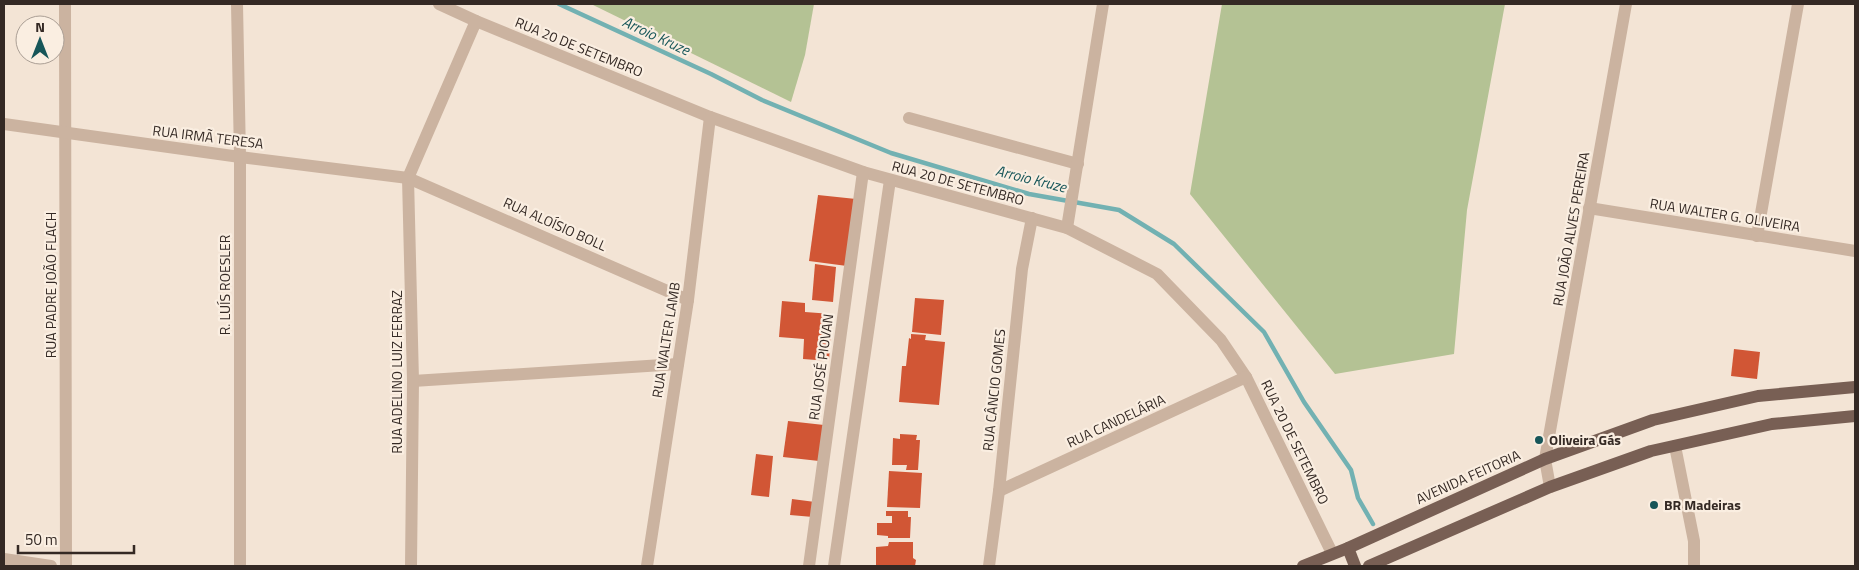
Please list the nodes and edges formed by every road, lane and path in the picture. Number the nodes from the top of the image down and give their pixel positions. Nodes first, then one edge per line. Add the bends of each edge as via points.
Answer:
1 (65, 4) edge
2 (237, 4) edge
3 (438, 4) edge
4 (1103, 4) edge
5 (1626, 4) edge
6 (1798, 4) edge
7 (476, 21) junction
8 (710, 117) junction
9 (909, 118) dead end
10 (4, 124) edge
11 (66, 134) junction
12 (240, 157) junction
13 (1078, 164) junction
14 (863, 172) junction
15 (408, 178) junction
16 (890, 180) junction
17 (1589, 208) junction
18 (1032, 218) junction
19 (1067, 228) junction
20 (1757, 236) junction
21 (1855, 251) edge
22 (688, 300) junction
23 (678, 364) junction
24 (1246, 377) junction
25 (413, 381) junction
26 (1855, 387) edge
27 (1855, 416) edge
28 (1675, 446) junction
29 (1545, 459) junction
30 (1550, 487) junction
31 (999, 491) junction
32 (1348, 548) junction
33 (1332, 553) junction
34 (4, 559) edge
35 (51, 566) edge
36 (66, 566) edge
37 (240, 566) edge
38 (411, 566) edge
39 (647, 566) edge
40 (809, 566) edge
41 (834, 566) edge
42 (989, 566) edge
43 (1303, 566) edge
44 (1355, 566) edge
45 (1369, 566) edge
46 (1694, 566) edge

1 - 11 street, RUA PADRE JOÃO FLACH
2 - 12 street, R. LUÍS ROESLER
3 - 7 street, RUA 20 DE SETEMBRO
4 - 13 street
5 - 17 street, RUA JOÃO ALVES PEREIRA
6 - 20 street
7 - 8 street, RUA 20 DE SETEMBRO
7 - 15 street
8 - 14 street, RUA 20 DE SETEMBRO
8 - 22 street, RUA WALTER LAMB
9 - 13 street
10 - 11 street, RUA IRMÃ TERESA
11 - 12 street, RUA IRMÃ TERESA
11 - 36 street, RUA PADRE JOÃO FLACH
12 - 15 street, RUA IRMÃ TERESA
12 - 37 street, R. LUÍS ROESLER
13 - 19 street
14 - 16 street, RUA 20 DE SETEMBRO
14 - 40 street, RUA JOSÉ PIOVAN
15 - 22 street, RUA ALOÍSIO BOLL
15 - 25 street, RUA ADELINO LUIZ FERRAZ
16 - 18 street, RUA 20 DE SETEMBRO
16 - 41 street
17 - 20 street, RUA WALTER G. OLIVEIRA
17 - 29 street, RUA JOÃO ALVES PEREIRA
18 - 19 street, RUA 20 DE SETEMBRO
18 - 31 street, RUA CÂNCIO GOMES via 1022,269
19 - 24 street, RUA 20 DE SETEMBRO via 1157,274 1221,340
20 - 21 street, RUA WALTER G. OLIVEIRA
22 - 23 street, RUA WALTER LAMB
23 - 25 street
23 - 39 street, RUA WALTER LAMB
24 - 31 street, RUA CANDELÁRIA
24 - 33 street, RUA 20 DE SETEMBRO
25 - 38 street, RUA ADELINO LUIZ FERRAZ
26 - 29 main road, AVENIDA FEITORIA via 1758,396 1663,418
27 - 28 main road via 1772,424
28 - 30 main road via 1650,451
28 - 46 street via 1694,541
29 - 30 street
29 - 32 main road, AVENIDA FEITORIA
30 - 45 main road
31 - 42 street, RUA CÂNCIO GOMES
32 - 33 main road, AVENIDA FEITORIA
32 - 44 main road
33 - 43 main road, AVENIDA FEITORIA
34 - 35 street

